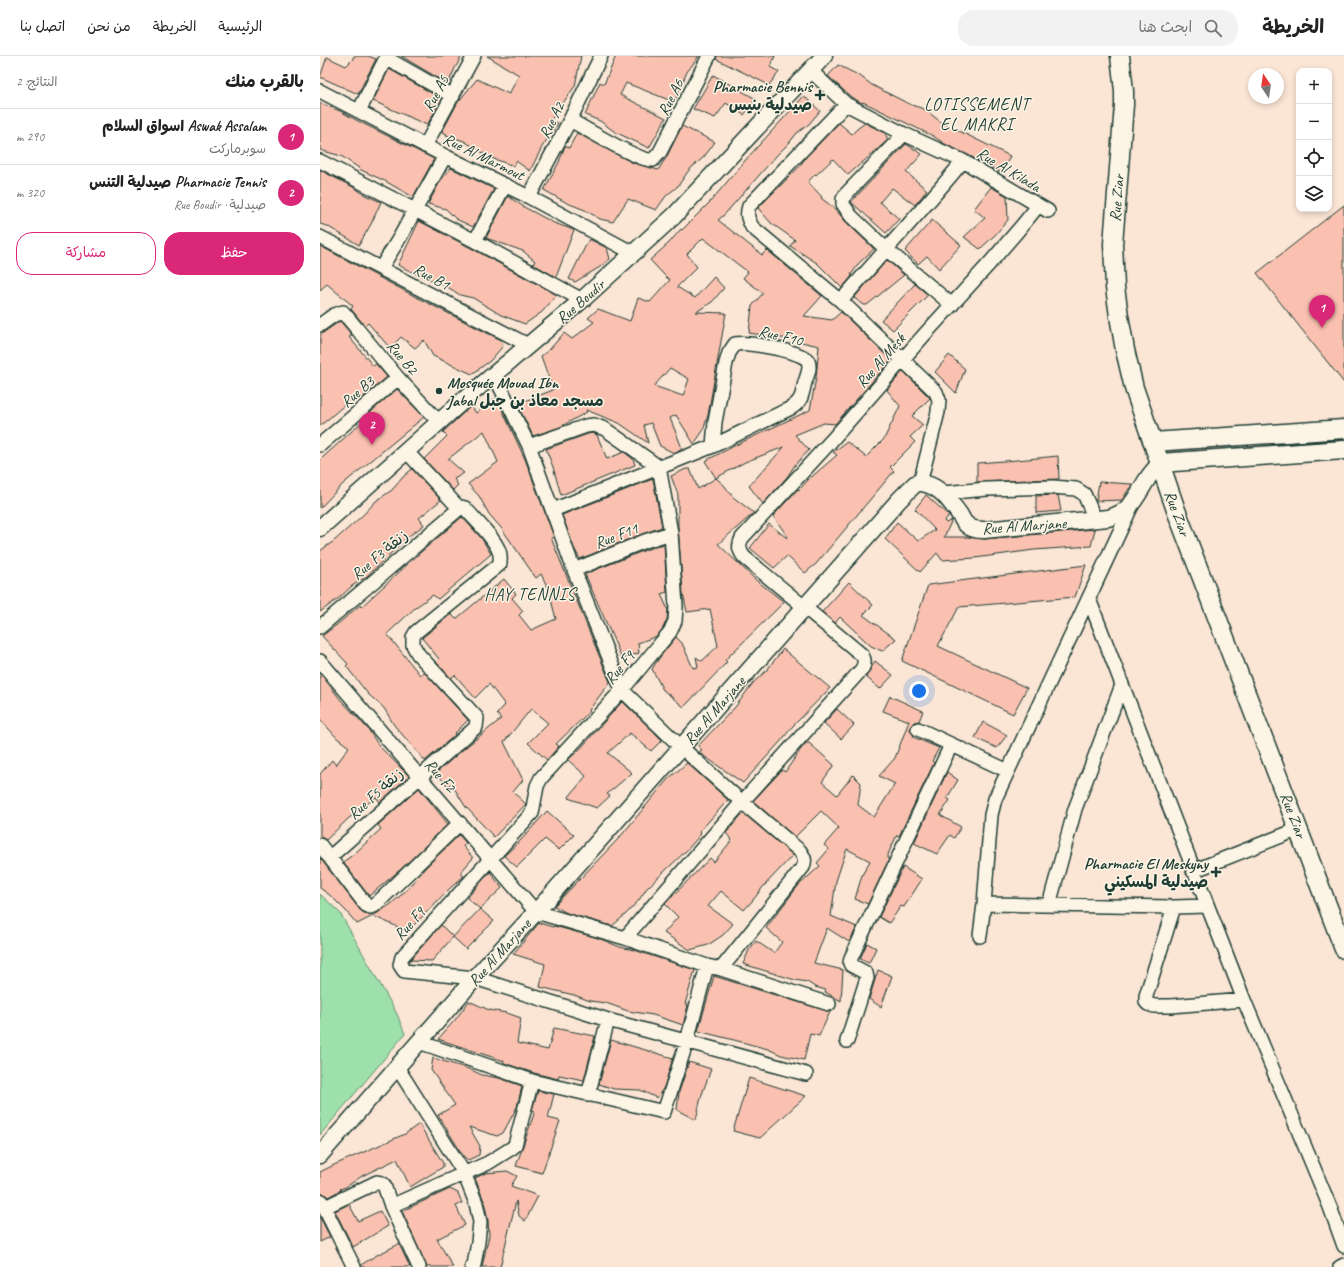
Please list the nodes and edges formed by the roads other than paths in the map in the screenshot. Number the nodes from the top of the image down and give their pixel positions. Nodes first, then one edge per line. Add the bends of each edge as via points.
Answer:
1 (474, 56) edge
2 (601, 56) edge
3 (709, 56) edge
4 (824, 56) edge
5 (1120, 56) edge
6 (387, 57) edge
7 (810, 70) junction
8 (320, 91) edge
9 (453, 96) junction
10 (846, 104) junction
11 (359, 110) junction
12 (570, 120) junction
13 (904, 134) junction
14 (425, 146) junction
15 (445, 156) junction
16 (320, 161) edge
17 (962, 161) junction
18 (505, 185) junction
19 (529, 197) junction
20 (415, 209) junction
21 (1043, 209) joint
22 (320, 237) edge
23 (476, 241) junction
24 (886, 249) junction
25 (633, 253) junction
26 (381, 268) junction
27 (582, 300) junction
28 (840, 301) junction
29 (952, 305) junction
30 (320, 325) edge
31 (528, 346) junction
32 (903, 360) junction
33 (494, 374) junction
34 (398, 378) junction
35 (439, 422) junction
36 (1344, 429) edge
37 (1153, 442) junction
38 (320, 445) edge
39 (529, 446) junction
40 (713, 446) junction
41 (1344, 450) edge
42 (407, 452) junction
43 (1160, 463) junction
44 (659, 467) junction
45 (920, 483) junction
46 (943, 493) junction
47 (1134, 503) junction
48 (460, 508) junction
49 (553, 510) junction
50 (1095, 520) junction
51 (320, 528) edge
52 (671, 533) junction
53 (574, 570) junction
54 (1089, 599) junction
55 (804, 607) junction
56 (320, 627) edge
57 (320, 661) edge
58 (1122, 685) junction
59 (622, 690) junction
60 (918, 729) dead end
61 (951, 745) junction
62 (681, 747) junction
63 (1008, 771) junction
64 (420, 776) junction
65 (742, 802) junction
66 (460, 823) junction
67 (1299, 829) junction
68 (320, 845) edge
69 (330, 857) junction
70 (491, 858) junction
71 (1193, 871) junction
72 (984, 904) junction
73 (1049, 905) junction
74 (1207, 906) junction
75 (1174, 907) junction
76 (536, 912) junction
77 (980, 936) dead end
78 (625, 938) junction
79 (1344, 949) edge
80 (707, 966) junction
81 (721, 969) junction
82 (475, 978) junction
83 (1244, 1000) junction
84 (829, 1004) dead end
85 (608, 1020) junction
86 (847, 1040) dead end
87 (687, 1041) junction
88 (419, 1042) junction
89 (397, 1067) junction
90 (806, 1074) dead end
91 (532, 1081) junction
92 (588, 1095) junction
93 (320, 1155) edge
94 (464, 1174) junction
95 (322, 1204) edge
96 (391, 1206) junction
97 (1330, 1207) junction
98 (1344, 1214) edge
99 (1344, 1246) edge
100 (1344, 1266) edge
101 (354, 1267) edge
102 (418, 1267) edge
103 (472, 1267) edge
104 (1340, 1267) edge

1 - 9 street, Rue A5
2 - 12 street, Rue A2
3 - 12 street, Rue A6 via 660,152 653,160 644,159
4 - 7 street, Rue Boudir
5 - 37 main road, Rue Ziar via 1124,105 1114,215 1115,287 1134,388
6 - 9 street
6 - 11 street
7 - 10 street, Rue Al Kilada
7 - 25 street, Rue Boudir via 674,216
8 - 11 street, Rue Al Marmout
9 - 14 street, Rue A5
10 - 13 street, Rue Al Kilada
10 - 28 street via 749,206 746,214 752,228
11 - 14 street, Rue Al Marmout
12 - 19 street, Rue A2
13 - 17 street, Rue Al Kilada
13 - 24 street via 846,194 843,201 851,216
14 - 15 street, Rue Al Marmout
15 - 18 street, Rue Al Marmout
15 - 20 street
16 - 20 street
17 - 21 street, Rue Al Kilada
17 - 24 street
18 - 19 street, Rue Al Marmout
18 - 23 street
19 - 25 street, Rue Al Marmout
20 - 23 street
20 - 26 street
21 - 29 street, Rue Al Mesk via 1015,234
22 - 26 street, Rue B1
23 - 27 street
24 - 28 street
24 - 29 street
25 - 27 street, Rue Boudir
26 - 31 street, Rue B1
27 - 31 street, Rue Boudir
28 - 32 street
29 - 32 street, Rue Al Mesk
30 - 34 street, Rue B2 via 343,312
31 - 33 street, Rue Boudir
32 - 45 street via 934,388 939,400
32 - 55 street, Rue Al Mesk via 739,543 744,557
33 - 35 street, Rue Boudir
33 - 39 street
34 - 35 street, Rue B2
34 - 38 street, Rue B3
35 - 42 street, Rue Boudir
36 - 37 main road
37 - 43 main road, Rue Ziar
39 - 44 street via 594,425 605,429
39 - 49 street
40 - 40 street, Rue F10 via 757,426 798,403 809,366 808,360 800,354 769,347 735,344 726,363
40 - 44 street, Rue F10
41 - 43 main road
42 - 48 street
42 - 51 street, Rue Boudir
43 - 47 street, Rue Al Marjane
43 - 67 main road, Rue Ziar
44 - 49 street, Rue F10
44 - 52 street, Rue F9
45 - 46 street, Rue Al Marjane via 931,485
45 - 55 street, Rue Al Marjane via 914,484 899,500
46 - 50 street, Rue Al Marjane via 965,524 977,530
46 - 50 street via 1053,487 1076,489 1084,494
47 - 50 street, Rue Al Marjane via 1114,517
47 - 54 street
48 - 56 street, Rue F3 زنقة
48 - 64 street, Rue F5 زنقة via 465,508 496,545 500,564 413,637 415,649 477,718 477,723 476,727
49 - 53 street
52 - 53 street, Rue F11
52 - 59 street, Rue F9 via 675,621 670,632
53 - 59 street
54 - 58 street
54 - 63 street
55 - 62 street, Rue Al Marjane
55 - 65 street via 862,654 865,663
57 - 64 street, Rue F2
58 - 71 street
58 - 73 street via 1074,810
59 - 62 street
59 - 70 street, Rue F9 via 541,778 532,813
60 - 61 street
61 - 63 street
61 - 86 street via 850,963 866,973 867,978
62 - 65 street
62 - 76 street, Rue Al Marjane
63 - 72 street via 995,799 991,816
64 - 66 street, Rue F2
64 - 69 street, Rue F5 زنقة
65 - 78 street
65 - 81 street via 800,851 805,862
66 - 69 street via 374,906 366,904
66 - 70 street, Rue F2
67 - 71 street
67 - 79 main road, Rue Ziar
68 - 69 street
70 - 76 street, Rue F2
70 - 82 street, Rue F9 via 402,957 400,965 404,971
71 - 74 street
72 - 73 street
72 - 77 street
73 - 75 street
74 - 75 street
74 - 83 street
75 - 83 street via 1146,1002 1154,1006 1165,1006
76 - 78 street
76 - 82 street, Rue Al Marjane
78 - 80 street
80 - 81 street
80 - 87 street
81 - 84 street
82 - 85 street
82 - 88 street, Rue Al Marjane
83 - 97 street
85 - 87 street
85 - 92 street
87 - 90 street
87 - 92 street via 664,1112
88 - 89 street, Rue Al Marjane
88 - 91 street
89 - 93 street, Rue Al Marjane
89 - 94 street
91 - 92 street
91 - 94 street via 515,1145 488,1163
94 - 96 street
94 - 103 street via 476,1203 480,1222
95 - 96 street via 377,1182 384,1186
95 - 101 street
96 - 102 street
97 - 98 street
97 - 99 street
100 - 104 street

